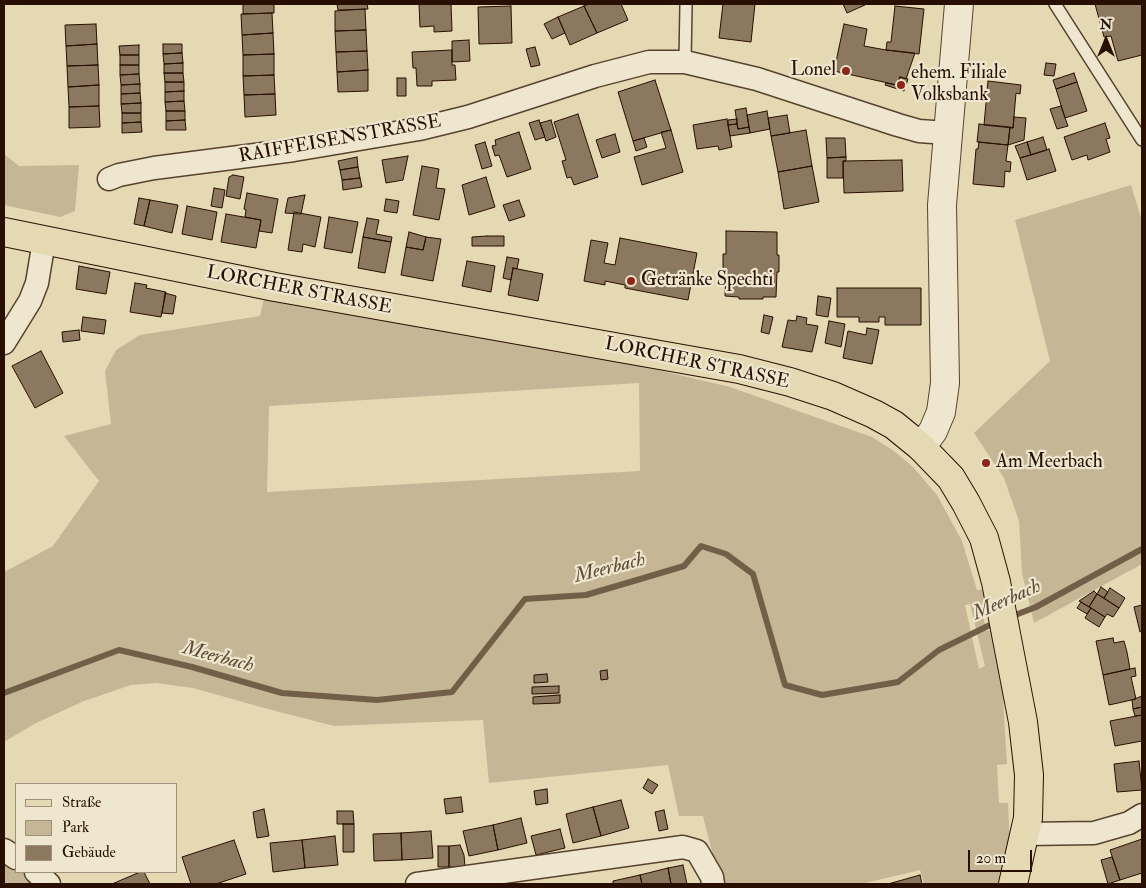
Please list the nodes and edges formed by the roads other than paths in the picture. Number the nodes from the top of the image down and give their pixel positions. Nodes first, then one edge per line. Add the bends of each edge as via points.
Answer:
1 (686, 4) edge
2 (958, 4) edge
3 (1055, 4) edge
4 (685, 62) junction
5 (947, 133) junction
6 (1142, 140) edge
7 (109, 179) dead end
8 (4, 232) edge
9 (44, 241) junction
10 (4, 343) edge
11 (921, 447) junction
12 (1142, 815) edge
13 (1026, 834) junction
14 (4, 850) edge
15 (15, 857) edge
16 (37, 873) edge
17 (49, 884) edge
18 (417, 884) edge
19 (714, 884) edge
20 (1013, 884) edge

1 - 4 lane
2 - 5 street
3 - 6 lane
4 - 5 street, RAIFFEISENSTRASSE via 757,79 919,131
4 - 7 street, RAIFFEISENSTRASSE via 640,64 394,135 154,168
5 - 11 street via 942,205 945,383 941,412
8 - 9 main road, LORCHER STRASSE
9 - 10 street via 37,283 30,301
9 - 11 main road, LORCHER STRASSE via 301,292 739,369 833,396 894,425
11 - 13 main road, LORCHER STRASSE via 951,478 966,503 984,538 996,582 1024,722 1029,775
12 - 13 street via 1129,823 1094,833
13 - 20 main road, LORCHER STRASSE
14 - 15 street
16 - 17 street
18 - 19 street via 683,847 697,851

